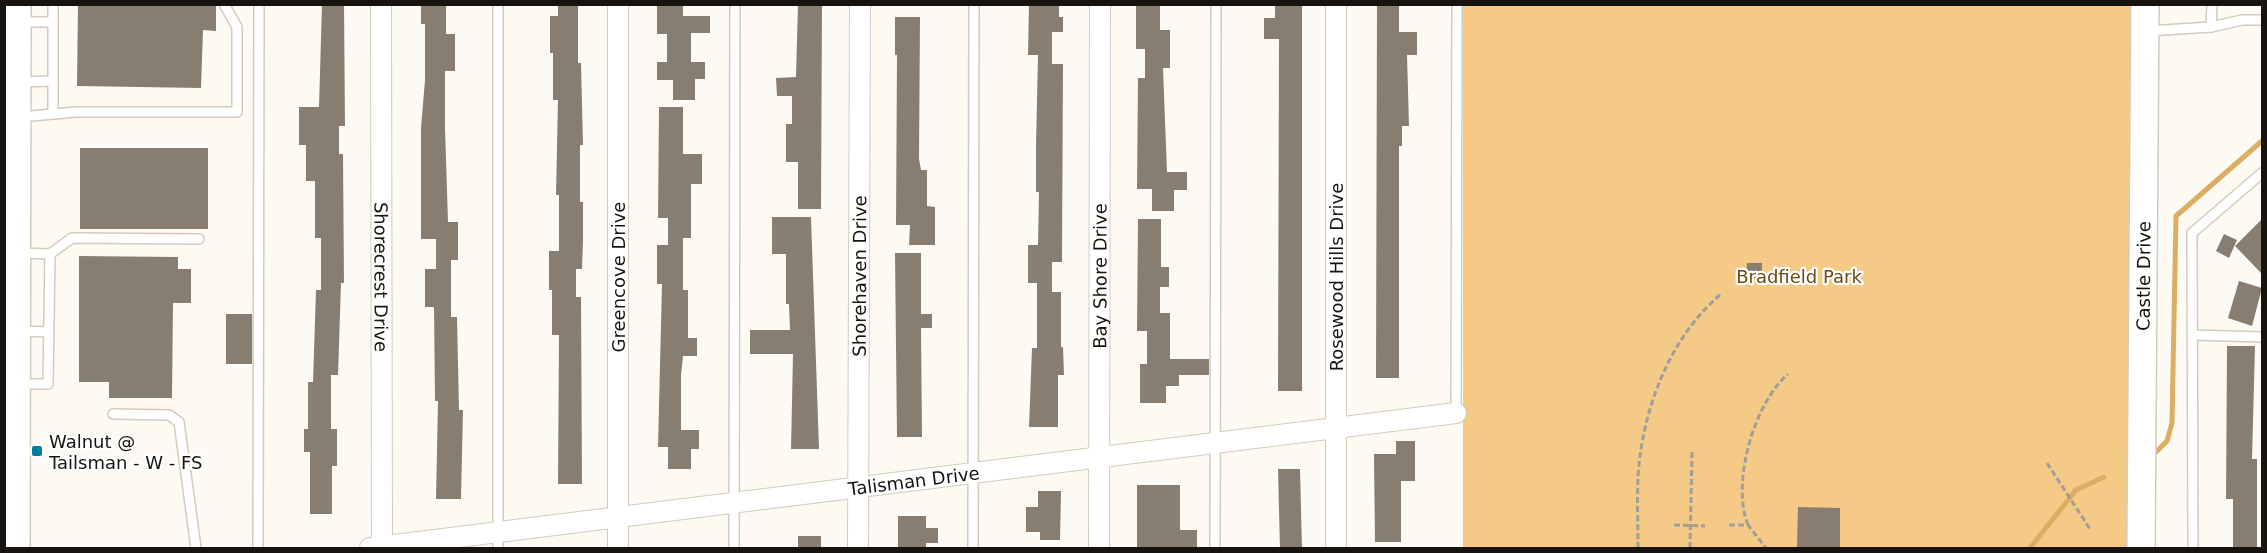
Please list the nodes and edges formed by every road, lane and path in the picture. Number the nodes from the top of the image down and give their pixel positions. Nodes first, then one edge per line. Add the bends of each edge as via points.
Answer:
1 (53, 4) edge
2 (224, 4) edge
3 (260, 4) edge
4 (381, 4) edge
5 (498, 4) edge
6 (618, 4) edge
7 (735, 4) edge
8 (860, 4) edge
9 (974, 4) edge
10 (1100, 4) edge
11 (1216, 4) edge
12 (1336, 4) edge
13 (1457, 4) edge
14 (2212, 4) edge
15 (17, 13) edge
16 (2145, 18) edge
17 (2262, 20) edge
18 (53, 22) junction
19 (2211, 27) junction
20 (53, 81) junction
21 (18, 82) junction
22 (53, 114) junction
23 (13, 123) edge
24 (2262, 173) edge
25 (199, 239) dead end
26 (18, 253) junction
27 (50, 254) junction
28 (1721, 294) dead end
29 (49, 332) junction
30 (2193, 336) junction
31 (2262, 338) edge
32 (13, 341) edge
33 (1788, 374) dead end
34 (17, 384) junction
35 (1456, 413) joint
36 (113, 414) dead end
37 (1335, 428) junction
38 (1214, 441) junction
39 (1692, 452) dead end
40 (1100, 457) junction
41 (2047, 463) dead end
42 (973, 472) junction
43 (858, 487) junction
44 (734, 501) junction
45 (10, 515) edge
46 (618, 516) junction
47 (1674, 525) dead end
48 (1690, 525) junction
49 (1706, 525) dead end
50 (1729, 525) dead end
51 (1748, 525) junction
52 (2090, 529) dead end
53 (498, 540) edge
54 (378, 548) edge
55 (16, 549) edge
56 (196, 549) edge
57 (258, 549) edge
58 (618, 549) edge
59 (734, 549) edge
60 (858, 549) edge
61 (973, 549) edge
62 (1099, 549) edge
63 (1215, 549) edge
64 (1336, 549) edge
65 (1638, 549) edge
66 (1690, 549) edge
67 (1766, 549) edge
68 (2141, 549) edge
69 (2193, 549) edge

1 - 18 lane
2 - 22 lane via 237,27 237,112
3 - 57 lane
4 - 54 street, Shorecrest Drive
5 - 53 lane
6 - 46 street, Greencove Drive
7 - 44 lane
8 - 43 street, Shorehaven Drive
9 - 42 lane
10 - 40 street, Bay Shore Drive
11 - 38 lane
12 - 37 street, Rosewood Hills Drive
13 - 35 lane
14 - 19 lane
15 - 18 lane
15 - 21 main road
16 - 19 lane
16 - 68 main road, Castle Drive
17 - 19 lane
18 - 20 lane
20 - 21 lane
20 - 22 lane
21 - 23 main road
22 - 23 lane
23 - 26 main road
24 - 30 lane via 2192,233
25 - 27 lane via 72,238
26 - 27 lane
26 - 32 main road
27 - 29 lane
28 - 65 path via 1679,342 1654,398 1640,455
29 - 32 lane
29 - 34 lane via 48,384
30 - 31 lane
30 - 69 lane
32 - 34 main road
33 - 51 path via 1767,400 1747,451 1743,504
34 - 45 main road
35 - 37 street, Talisman Drive
36 - 56 lane via 169,415 179,422
37 - 38 street, Talisman Drive
37 - 64 street, Rosewood Hills Drive
38 - 40 street, Talisman Drive
38 - 63 lane
39 - 48 path
40 - 42 street, Talisman Drive
40 - 62 street, Bay Shore Drive
41 - 52 path
42 - 43 street, Talisman Drive
42 - 61 lane
43 - 44 street, Talisman Drive
43 - 60 street, Shorehaven Drive
44 - 46 street, Talisman Drive
44 - 59 lane
45 - 55 main road
46 - 53 street, Talisman Drive
46 - 58 street, Greencove Drive
47 - 48 path
48 - 49 path
48 - 66 path
50 - 51 path
51 - 67 path
53 - 54 street, Talisman Drive

